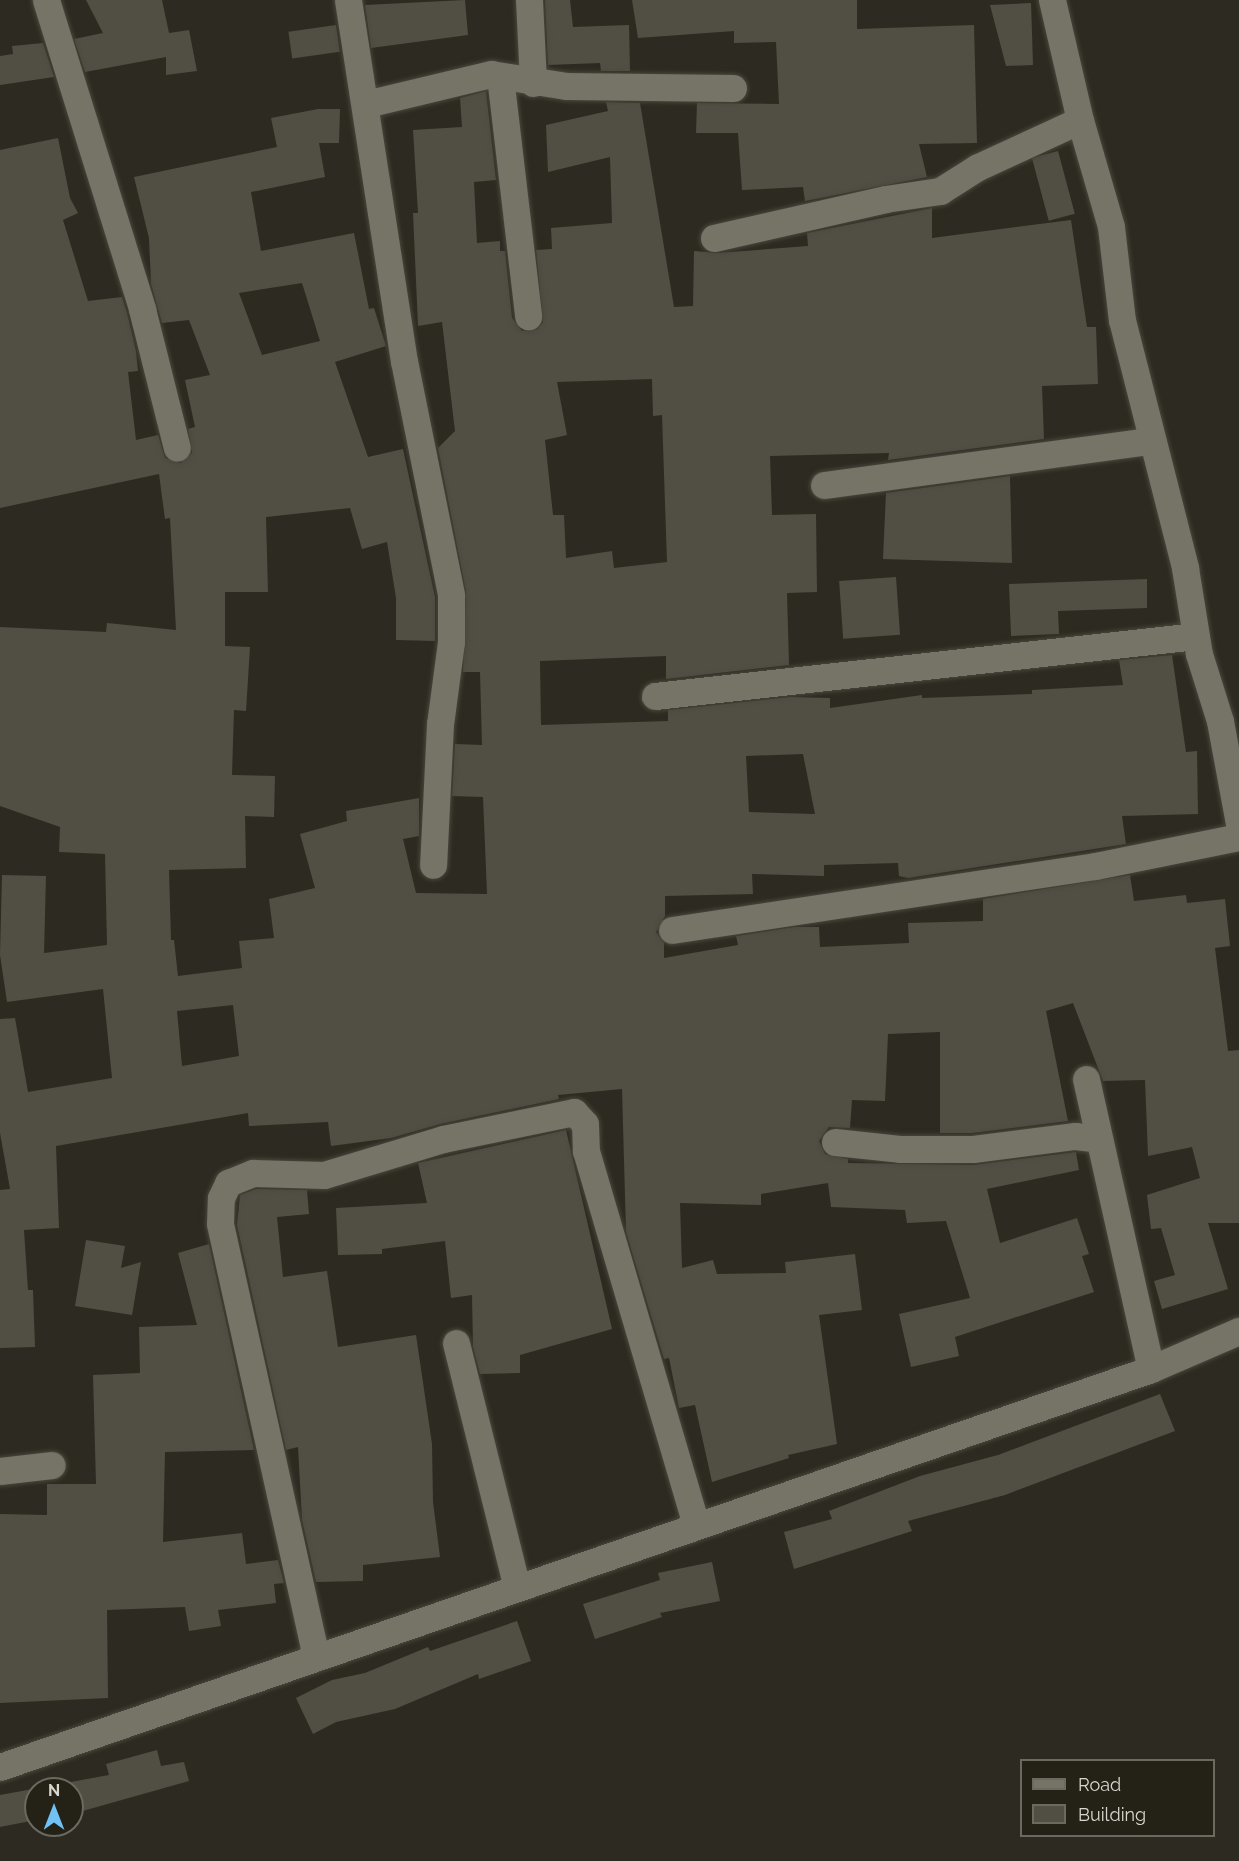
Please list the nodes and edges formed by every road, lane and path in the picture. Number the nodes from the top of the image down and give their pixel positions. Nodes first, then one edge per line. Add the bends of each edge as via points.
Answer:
1 (46, 0) edge
2 (348, 0) edge
3 (529, 0) edge
4 (1052, 0) edge
5 (500, 76) junction
6 (533, 83) junction
7 (733, 88) dead end
8 (366, 104) junction
9 (1080, 120) junction
10 (714, 238) dead end
11 (528, 316) dead end
12 (1151, 441) junction
13 (177, 448) dead end
14 (824, 485) dead end
15 (1196, 636) junction
16 (655, 696) dead end
17 (1239, 824) edge
18 (1239, 837) edge
19 (433, 865) dead end
20 (672, 930) dead end
21 (1086, 1079) dead end
22 (1099, 1139) junction
23 (835, 1142) dead end
24 (1239, 1331) edge
25 (456, 1343) dead end
26 (1151, 1369) junction
27 (52, 1465) dead end
28 (0, 1471) edge
29 (696, 1525) junction
30 (517, 1588) junction
31 (316, 1657) junction
32 (0, 1767) edge

1 - 13 street via 142,309
2 - 8 street
3 - 6 street
4 - 9 street
5 - 6 street
5 - 8 street via 491,74
5 - 11 street
6 - 7 street
8 - 19 street via 404,361 451,595 451,642 440,724
9 - 10 street via 978,167 940,191 885,199
9 - 12 street via 1111,227 1122,320
12 - 14 street
12 - 15 street via 1185,568
15 - 16 street
15 - 17 street via 1220,721
18 - 20 street via 1095,866
21 - 22 street
22 - 23 street via 1075,1136 973,1149 900,1149
22 - 26 street
24 - 26 street
25 - 30 street
26 - 29 street
27 - 28 street
29 - 30 street
29 - 31 street via 586,1151 585,1124 574,1112 443,1139 324,1175 253,1173 228,1183 221,1198 220,1222
30 - 31 street
31 - 32 street

